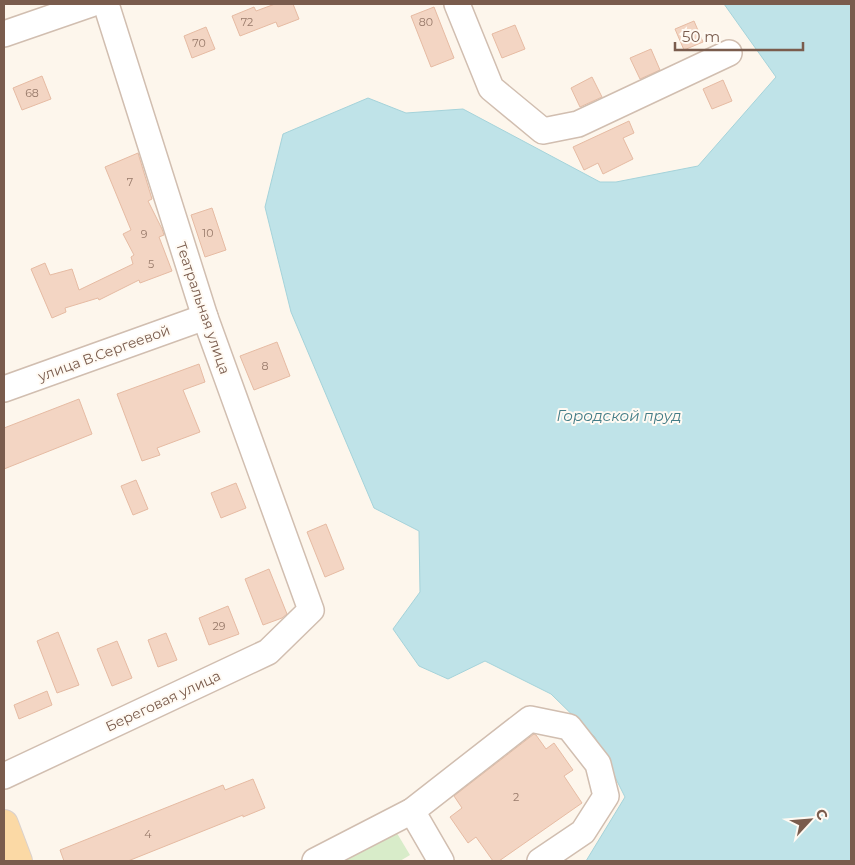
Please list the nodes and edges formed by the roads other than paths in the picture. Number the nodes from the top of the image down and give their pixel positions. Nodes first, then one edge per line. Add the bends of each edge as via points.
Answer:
1 (91, 4) edge
2 (106, 4) edge
3 (457, 4) edge
4 (4, 34) edge
5 (729, 53) dead end
6 (204, 317) junction
7 (4, 389) edge
8 (312, 610) joint
9 (4, 776) edge
10 (412, 811) junction
11 (4, 824) edge
12 (18, 861) edge
13 (315, 861) edge
14 (441, 861) edge
15 (540, 861) edge

1 - 4 street
2 - 6 street, Театральная улица
3 - 5 street via 491,88 543,131 578,124
6 - 7 street, улица В.Сергеевой
6 - 8 street, Театральная улица
8 - 9 street, Береговая улица via 268,652
10 - 13 street
10 - 14 street
10 - 15 street via 530,719 570,727 598,764 606,796 584,832
11 - 12 main road

